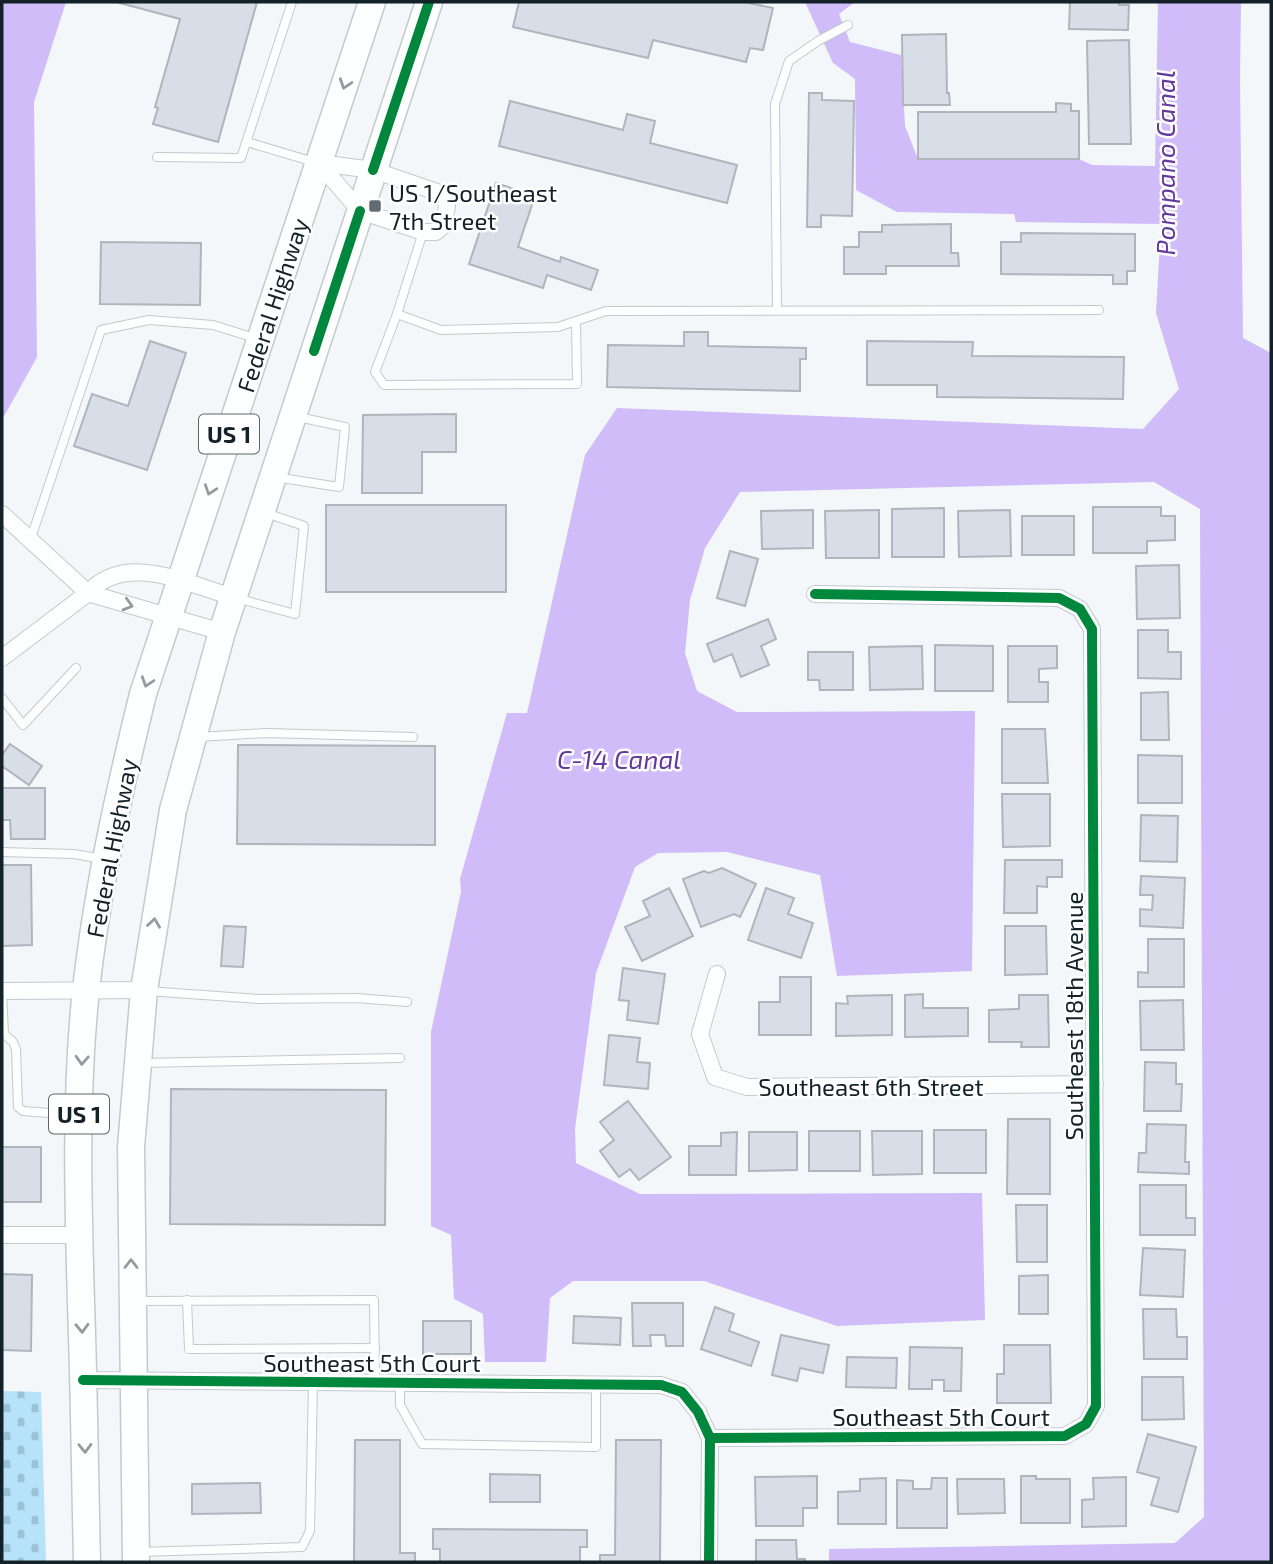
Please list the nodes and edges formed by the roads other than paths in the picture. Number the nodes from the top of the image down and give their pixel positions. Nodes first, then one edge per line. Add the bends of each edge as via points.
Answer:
1 (292, 2) edge
2 (372, 2) edge
3 (429, 2) edge
4 (848, 25) dead end
5 (247, 142) junction
6 (157, 158) dead end
7 (319, 163) junction
8 (373, 170) junction
9 (360, 211) junction
10 (423, 232) junction
11 (777, 310) junction
12 (1099, 310) dead end
13 (397, 314) junction
14 (576, 321) junction
15 (260, 340) junction
16 (292, 416) junction
17 (272, 477) junction
18 (261, 511) junction
19 (2, 514) edge
20 (30, 541) junction
21 (179, 581) junction
22 (88, 593) junction
23 (815, 594) dead end
24 (233, 597) junction
25 (168, 617) junction
26 (222, 632) junction
27 (2, 658) edge
28 (76, 668) dead end
29 (2, 698) edge
30 (413, 737) dead end
31 (192, 738) junction
32 (2, 852) edge
33 (106, 860) junction
34 (717, 974) dead end
35 (144, 990) junction
36 (2, 991) edge
37 (85, 992) junction
38 (407, 1002) dead end
39 (400, 1058) dead end
40 (137, 1063) junction
41 (1095, 1084) junction
42 (79, 1115) junction
43 (2, 1236) edge
44 (79, 1236) junction
45 (187, 1300) junction
46 (131, 1301) junction
47 (375, 1348) junction
48 (83, 1380) junction
49 (132, 1381) junction
50 (313, 1382) junction
51 (375, 1383) junction
52 (400, 1383) junction
53 (596, 1384) junction
54 (1086, 1424) joint
55 (710, 1438) junction
56 (136, 1557) edge
57 (87, 1562) edge
58 (709, 1562) edge

1 - 5 lane
2 -> 7 main road, Federal Highway / US 1
3 - 8 main road, US 1
4 - 11 lane via 789,61 775,104
5 - 6 lane via 241,158
5 - 7 lane
7 - 8 street
7 - 9 street
7 - 15 main road, Federal Highway / US 1
8 - 9 main road, US 1
8 - 10 street via 437,192 446,201 443,226 436,232
9 - 10 street
9 - 16 main road, US 1
10 - 13 lane
11 - 12 lane
11 - 14 lane via 606,310
13 - 14 lane via 441,330 558,327
13 - 14 lane via 375,372 384,384 577,384
15 - 20 lane via 213,325 149,320 101,330
15 -> 21 main road, Federal Highway / US 1
16 - 17 main road, US 1
16 - 17 lane via 345,428 340,487
17 - 18 main road, US 1
18 - 24 main road, US 1
18 - 24 lane via 304,526 295,614
19 - 20 street
20 - 22 street
21 - 22 street via 129,571 106,577
21 - 24 street
21 - 25 main road, Federal Highway / US 1
22 -> 25 street
22 - 27 street
23 - 41 street, Southeast 18th Avenue via 1059,598 1080,609 1092,629
24 - 26 main road, US 1
25 - 26 street
25 -> 33 main road, Federal Highway / US 1 via 143,694
26 - 31 main road, US 1
28 - 29 lane via 23,725
30 - 31 lane via 266,733
35 -> 31 main road, US 1 via 173,810
32 - 33 lane via 74,853
33 - 37 main road, Federal Highway / US 1
34 - 41 street, Southeast 6th Street via 700,1034 715,1077 747,1087
35 - 37 street
35 - 38 lane via 258,999
35 - 40 main road, US 1
36 - 37 street
36 - 42 lane via 4,1034 16,1049 18,1107
37 -> 42 main road, Federal Highway / US 1
39 - 40 lane
46 -> 40 main road, US 1 via 131,1147
41 - 54 street, Southeast 18th Avenue via 1097,1406
42 - 44 main road, Federal Highway / US 1
43 - 44 street
44 -> 48 main road, Federal Highway / US 1
45 - 46 lane
45 - 47 lane via 374,1300
45 - 47 lane via 189,1349
46 - 49 main road, US 1
47 - 51 lane
48 - 49 street, Southeast 5th Court
48 -> 57 main road, Federal Highway / US 1
49 - 50 street, Southeast 5th Court
49 - 56 main road, US 1
50 - 51 street, Southeast 5th Court
50 - 56 lane via 310,1531 302,1547
51 - 52 street, Southeast 5th Court
52 - 53 street, Southeast 5th Court
52 - 53 lane via 400,1405 422,1444 596,1447
53 - 55 street, Southeast 5th Court via 662,1385 682,1392
54 - 55 street, Southeast 5th Court via 1065,1436
55 - 58 street

